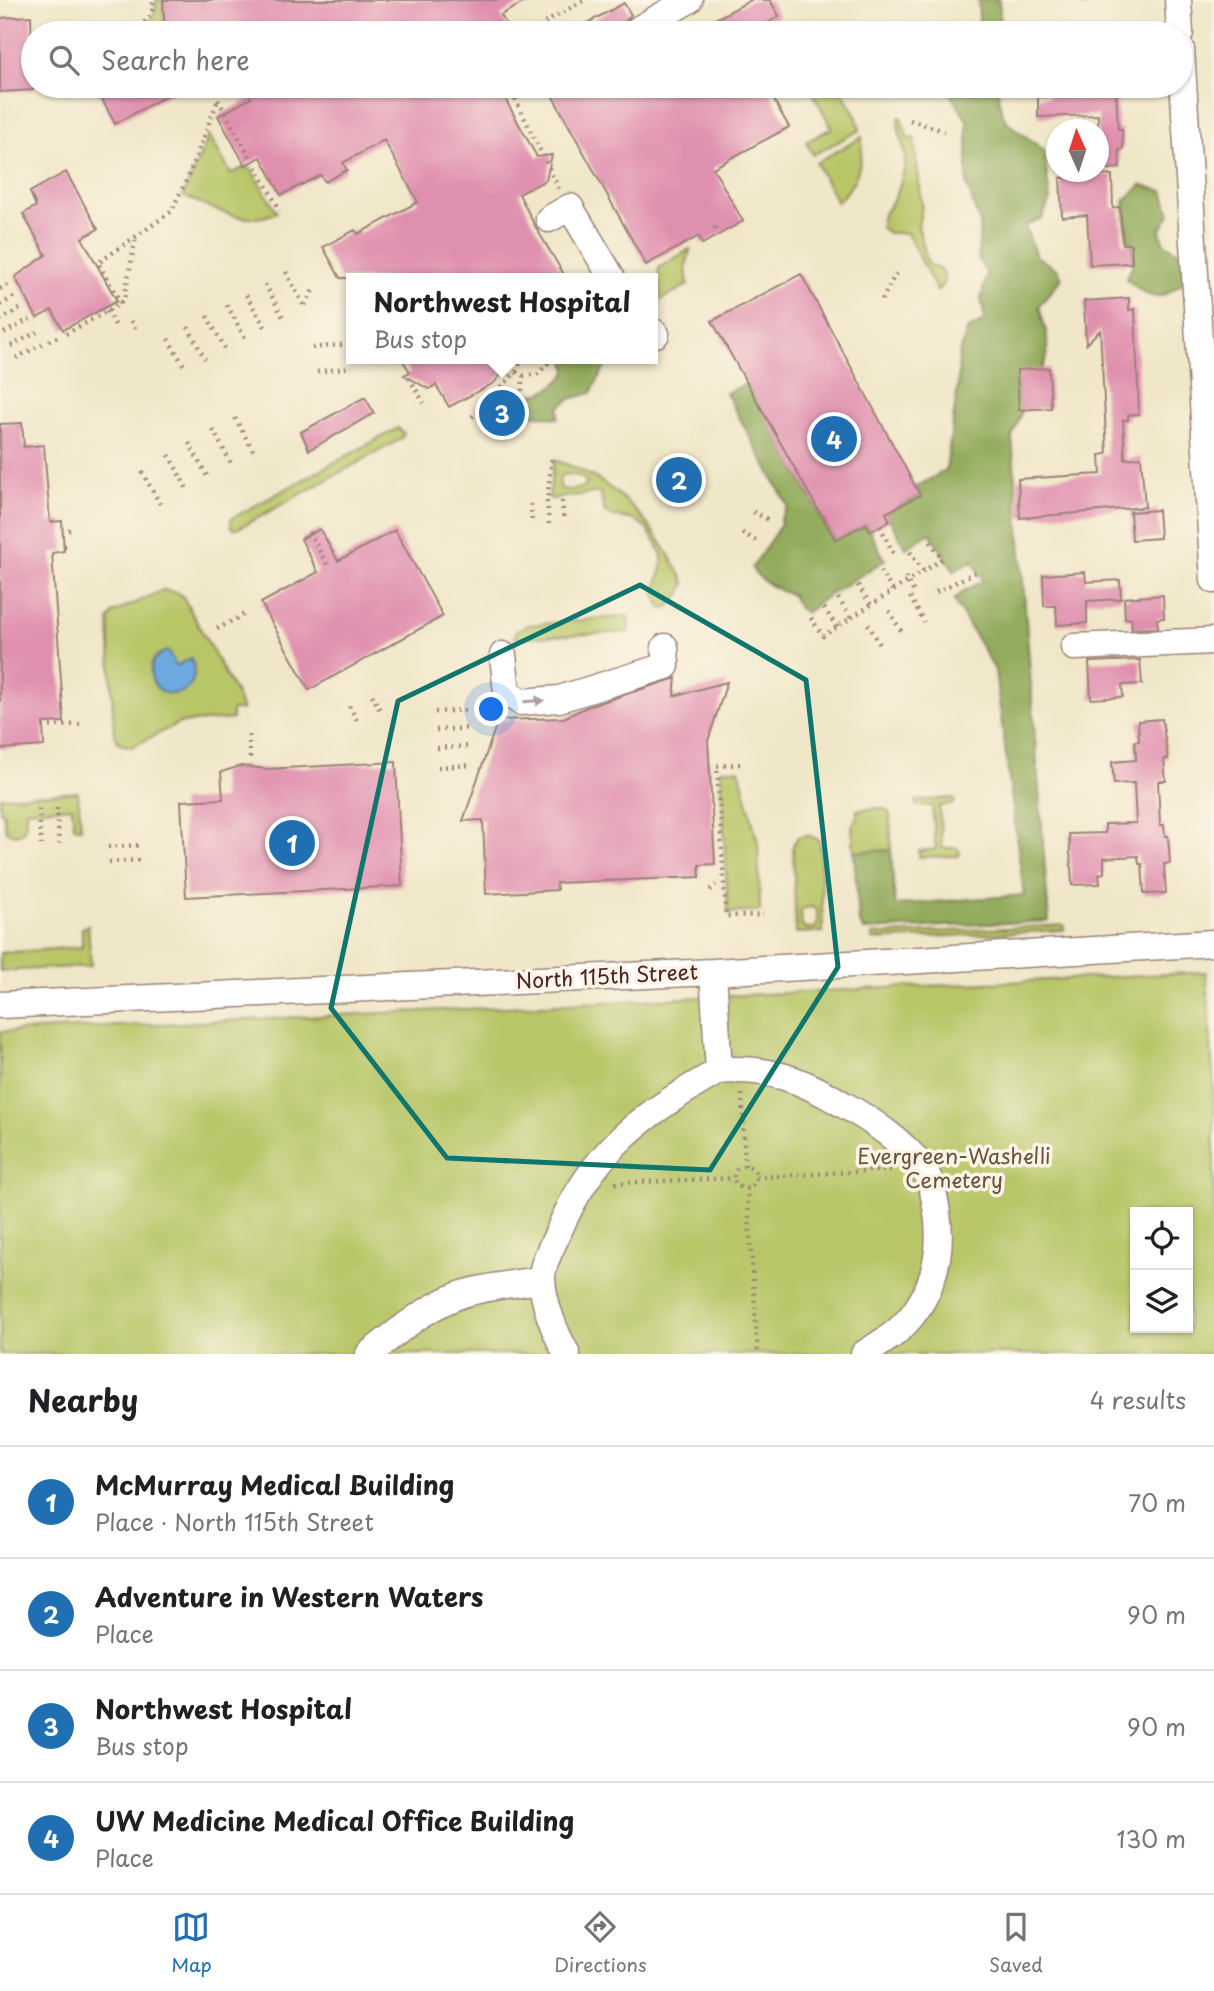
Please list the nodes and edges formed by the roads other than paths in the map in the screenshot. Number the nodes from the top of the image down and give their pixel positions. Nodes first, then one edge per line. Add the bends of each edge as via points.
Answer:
1 (689, 0) edge
2 (1178, 0) edge
3 (653, 21) edge
4 (1179, 21) edge
5 (1187, 98) edge
6 (549, 219) dead end
7 (1203, 243) edge
8 (609, 273) edge
9 (1212, 515) edge
10 (1214, 580) edge
11 (1214, 641) edge
12 (666, 647) dead end
13 (1074, 647) dead end
14 (503, 655) dead end
15 (1214, 943) edge
16 (713, 972) junction
17 (0, 1005) edge
18 (730, 1069) junction
19 (542, 1280) junction
20 (369, 1354) edge
21 (567, 1354) edge
22 (864, 1354) edge

1 - 3 street
2 - 4 street
5 - 7 street
6 - 8 street via 570,207
7 - 9 street
9 - 10 street
11 - 13 street
14 -> 12 street via 507,693 521,702 559,699 666,666
15 - 16 street, North 115th Street
16 - 17 street, North 115th Street
16 - 18 street
18 - 19 street via 667,1100 611,1146 567,1211
18 - 22 street via 765,1070 826,1094 859,1113 924,1168 938,1216 932,1280 908,1320
19 - 20 street via 464,1294 426,1312
19 - 21 street

